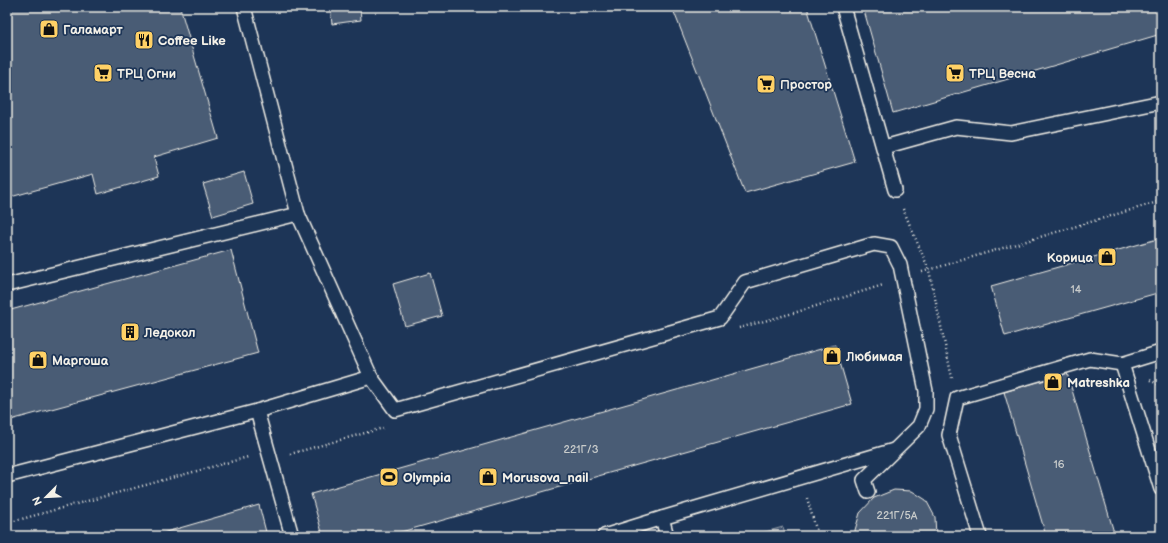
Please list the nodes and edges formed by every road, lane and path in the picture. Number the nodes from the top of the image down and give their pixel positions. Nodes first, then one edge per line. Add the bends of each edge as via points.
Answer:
1 (244, 7) edge
2 (843, 7) edge
3 (1161, 102) edge
4 (884, 147) junction
5 (895, 190) joint
6 (298, 214) junction
7 (7, 285) edge
8 (1161, 352) edge
9 (1122, 364) junction
10 (371, 377) junction
11 (957, 398) junction
12 (257, 411) junction
13 (895, 449) junction
14 (7, 476) edge
15 (801, 478) junction
16 (1161, 489) edge
17 (868, 492) dead end
18 (662, 518) junction
19 (292, 536) edge
20 (604, 536) edge
21 (667, 536) edge
22 (818, 536) edge
23 (980, 536) edge

1 - 6 lane
2 - 4 lane
3 - 4 lane via 1011,133 956,127
4 - 5 lane
5 - 11 path via 929,270
6 - 7 lane
6 - 10 lane
8 - 9 lane
9 - 11 lane via 1090,359
9 - 16 lane
10 - 12 lane
10 - 13 lane via 395,410 720,318 745,282 874,244 891,247 900,265 926,391 926,409 919,426
11 - 23 lane via 949,435
12 - 14 lane
12 - 19 lane
13 - 15 lane
13 - 17 lane via 864,480
15 - 18 lane
15 - 22 path
18 - 20 lane
18 - 21 lane

